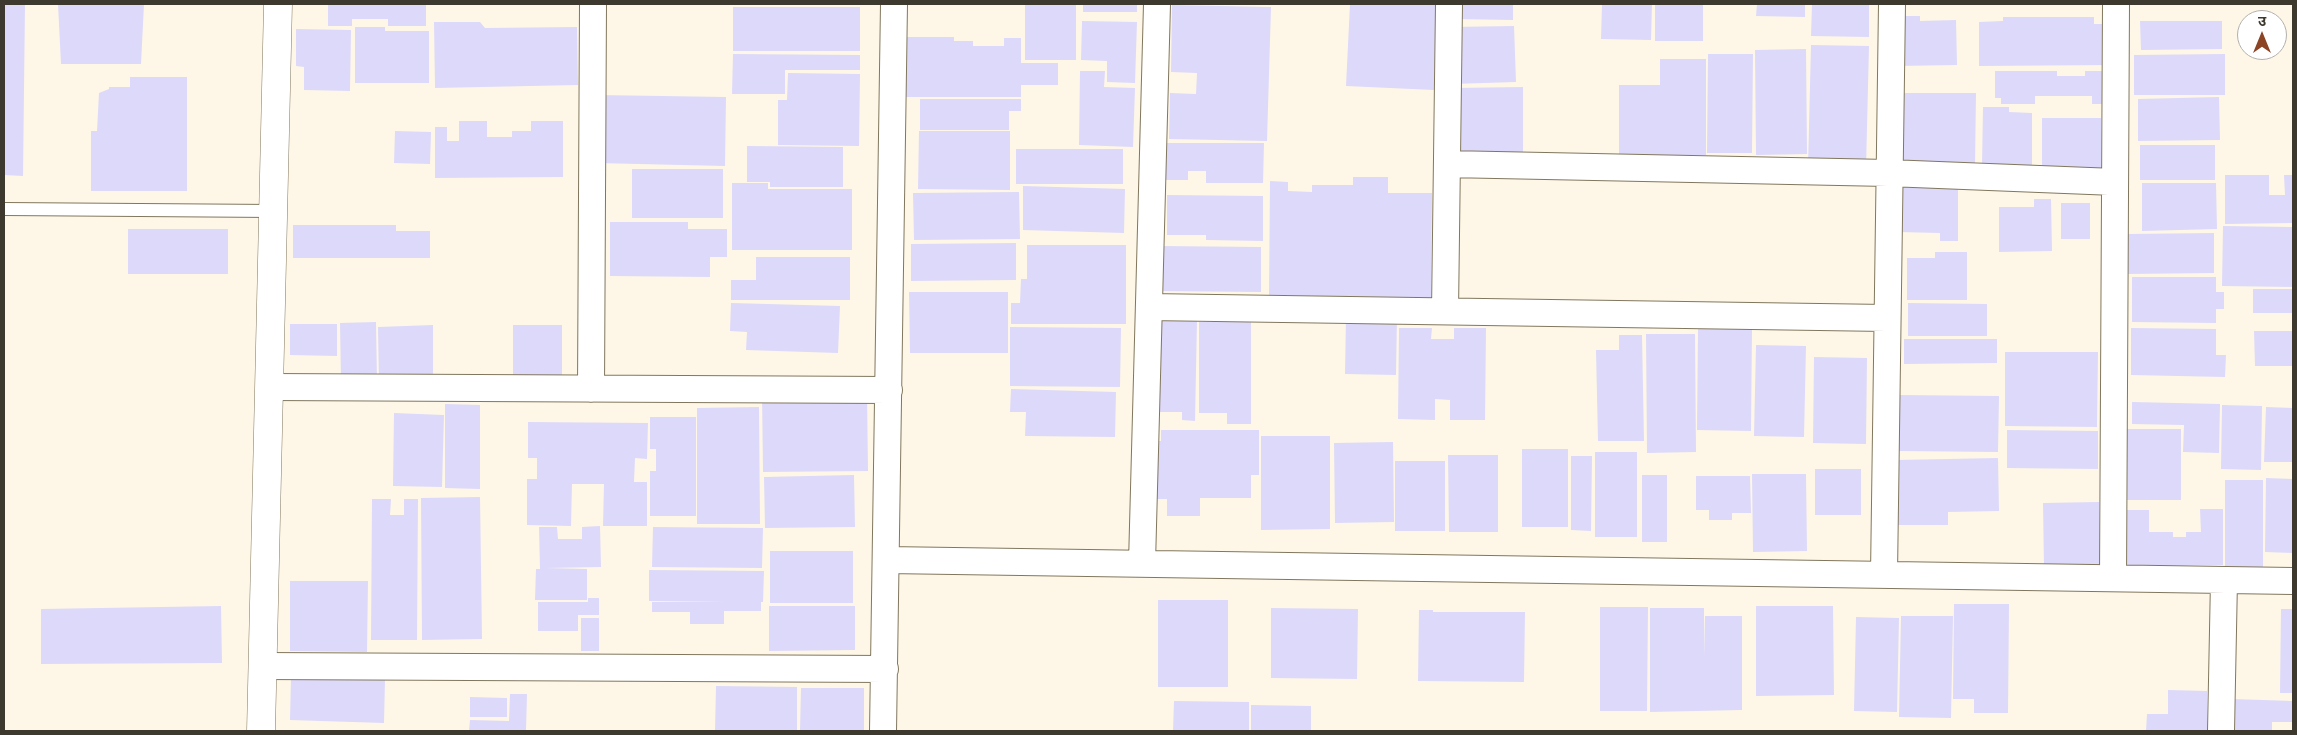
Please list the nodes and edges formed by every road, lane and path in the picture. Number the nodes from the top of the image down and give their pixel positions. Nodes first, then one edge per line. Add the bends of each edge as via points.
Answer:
1 (278, 4) edge
2 (593, 4) edge
3 (894, 4) edge
4 (1158, 4) edge
5 (1449, 4) edge
6 (1892, 4) edge
7 (2116, 4) edge
8 (1447, 164) junction
9 (1888, 173) junction
10 (2115, 182) junction
11 (4, 210) edge
12 (274, 211) junction
13 (1149, 307) junction
14 (1445, 311) junction
15 (1886, 318) junction
16 (270, 387) junction
17 (591, 389) junction
18 (889, 390) junction
19 (887, 560) junction
20 (1142, 563) junction
21 (1884, 574) junction
22 (2113, 578) junction
23 (2224, 580) junction
24 (2293, 581) edge
25 (263, 666) junction
26 (885, 669) junction
27 (261, 731) edge
28 (883, 731) edge
29 (2220, 731) edge

1 - 12 street
2 - 17 street
3 - 18 street
4 - 13 street
5 - 8 street
6 - 9 street
7 - 10 street
8 - 9 street
8 - 14 street
9 - 10 street
9 - 15 street
10 - 22 street
11 - 12 lane
12 - 16 street
13 - 14 street
13 - 20 street
14 - 15 street
15 - 21 street
16 - 17 street
16 - 25 street
17 - 18 street
18 - 19 street
19 - 20 street
19 - 26 street
20 - 21 street
21 - 22 street
22 - 23 street
23 - 24 street
23 - 29 street
25 - 26 street
25 - 27 street
26 - 28 street

